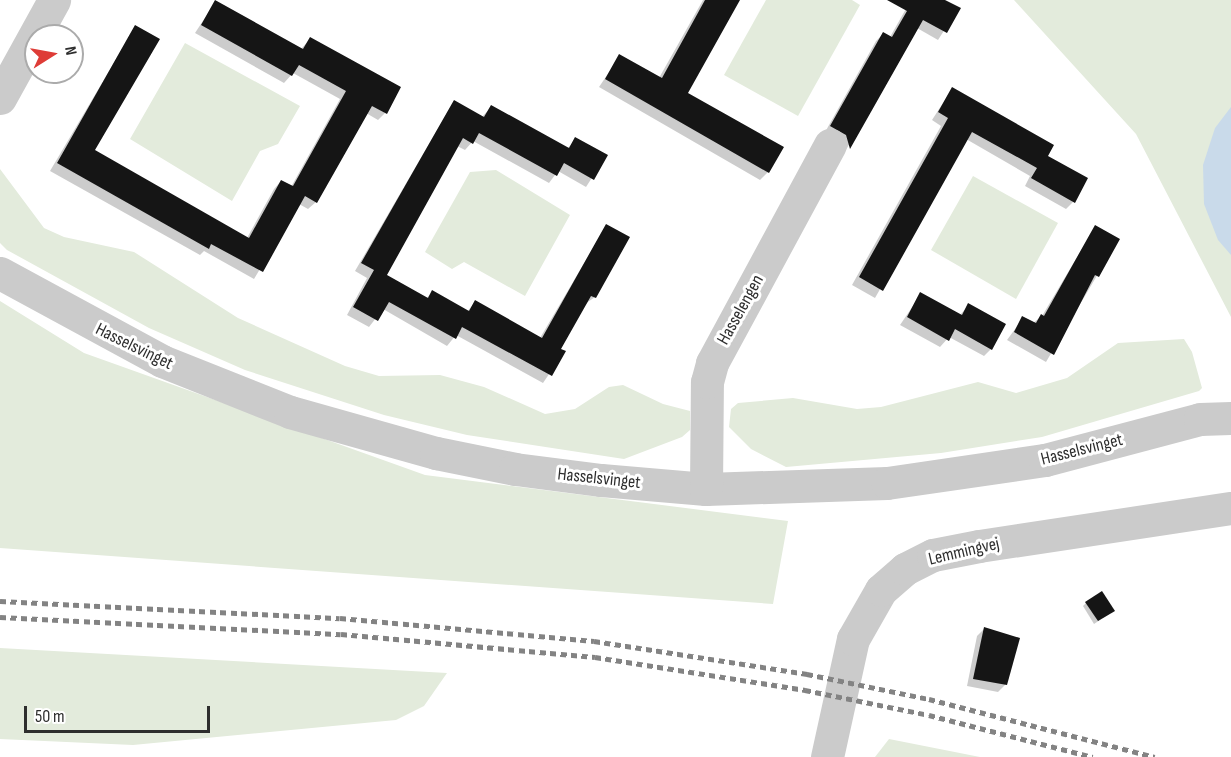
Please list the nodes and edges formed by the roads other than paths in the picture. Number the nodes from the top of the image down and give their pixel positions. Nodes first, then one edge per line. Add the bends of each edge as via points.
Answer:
1 (54, 0) edge
2 (0, 98) edge
3 (830, 145) dead end
4 (0, 273) edge
5 (1231, 418) edge
6 (706, 489) junction
7 (1231, 508) edge
8 (830, 748) edge

1 - 2 street
3 - 6 street, Hasselengen via 712,363 707,382
4 - 6 street, Hasselsvinget via 162,361 321,421 436,453 515,469
5 - 6 street, Hasselsvinget via 1200,419 1045,460 964,474 799,488
7 - 8 street, Lemmingvej via 933,555 905,570 881,590 853,639

